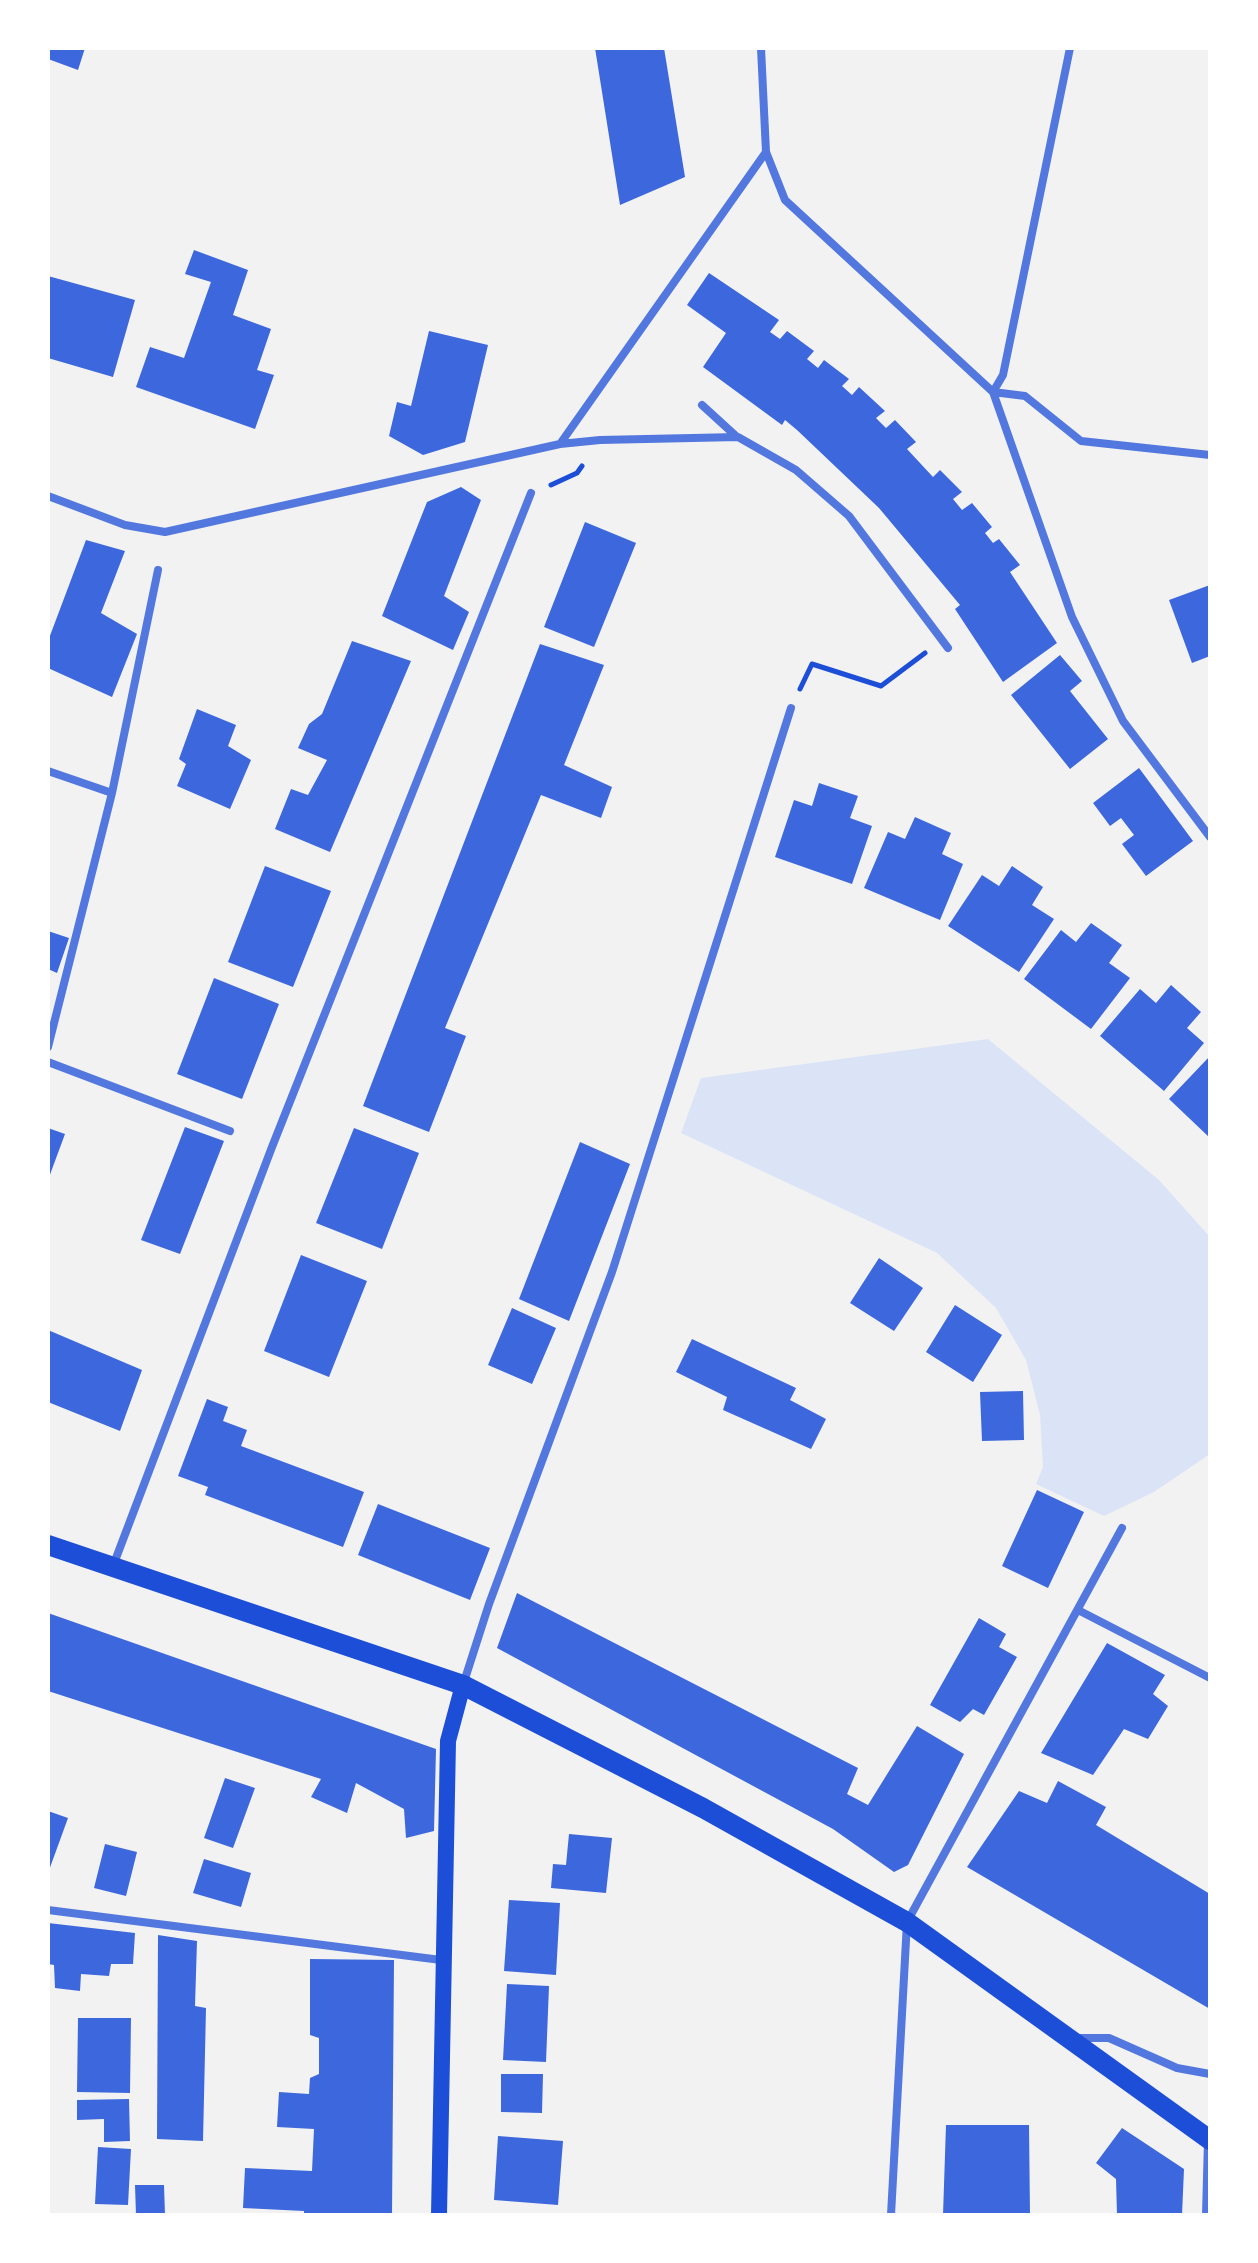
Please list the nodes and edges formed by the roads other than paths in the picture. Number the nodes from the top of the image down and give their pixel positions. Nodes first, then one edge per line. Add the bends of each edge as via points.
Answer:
1 (761, 48) edge
2 (1070, 48) edge
3 (766, 152) junction
4 (993, 392) junction
5 (702, 405) dead end
6 (738, 437) junction
7 (560, 444) junction
8 (1210, 455) edge
9 (531, 493) road end
10 (48, 496) edge
11 (158, 570) dead end
12 (945, 644) road end
13 (791, 708) road end
14 (48, 771) edge
15 (112, 793) junction
16 (1210, 837) edge
17 (48, 1047) edge
18 (48, 1062) edge
19 (230, 1131) dead end
20 (1122, 1528) dead end
21 (48, 1545) edge
22 (113, 1567) junction
23 (1078, 1610) junction
24 (1210, 1678) edge
25 (463, 1685) junction
26 (48, 1910) edge
27 (907, 1922) junction
28 (441, 1960) junction
29 (1070, 2038) junction
30 (1210, 2074) edge
31 (1209, 2139) edge
32 (439, 2215) edge
33 (891, 2215) edge
34 (1206, 2215) edge

1 - 3 street
2 - 4 street via 1003,375
3 - 4 street via 785,200
3 - 7 street
4 - 8 street via 1025,396 1081,441
4 - 16 street via 1072,617 1117,708
5 - 6 street
6 - 7 street
6 - 12 street via 796,470 849,516
7 - 10 street via 165,532 125,525
9 - 22 street via 272,1147
11 - 15 street
13 - 25 street via 612,1272
14 - 15 street
15 - 17 street
18 - 19 street
20 - 23 street
21 - 22 main road
22 - 25 main road
23 - 24 street
23 - 27 street
25 - 27 main road via 703,1808
25 - 28 main road via 448,1741
26 - 28 street
27 - 29 main road
27 - 33 street
28 - 32 main road
29 - 30 street via 1109,2038 1177,2068
29 - 31 main road
31 - 34 street

